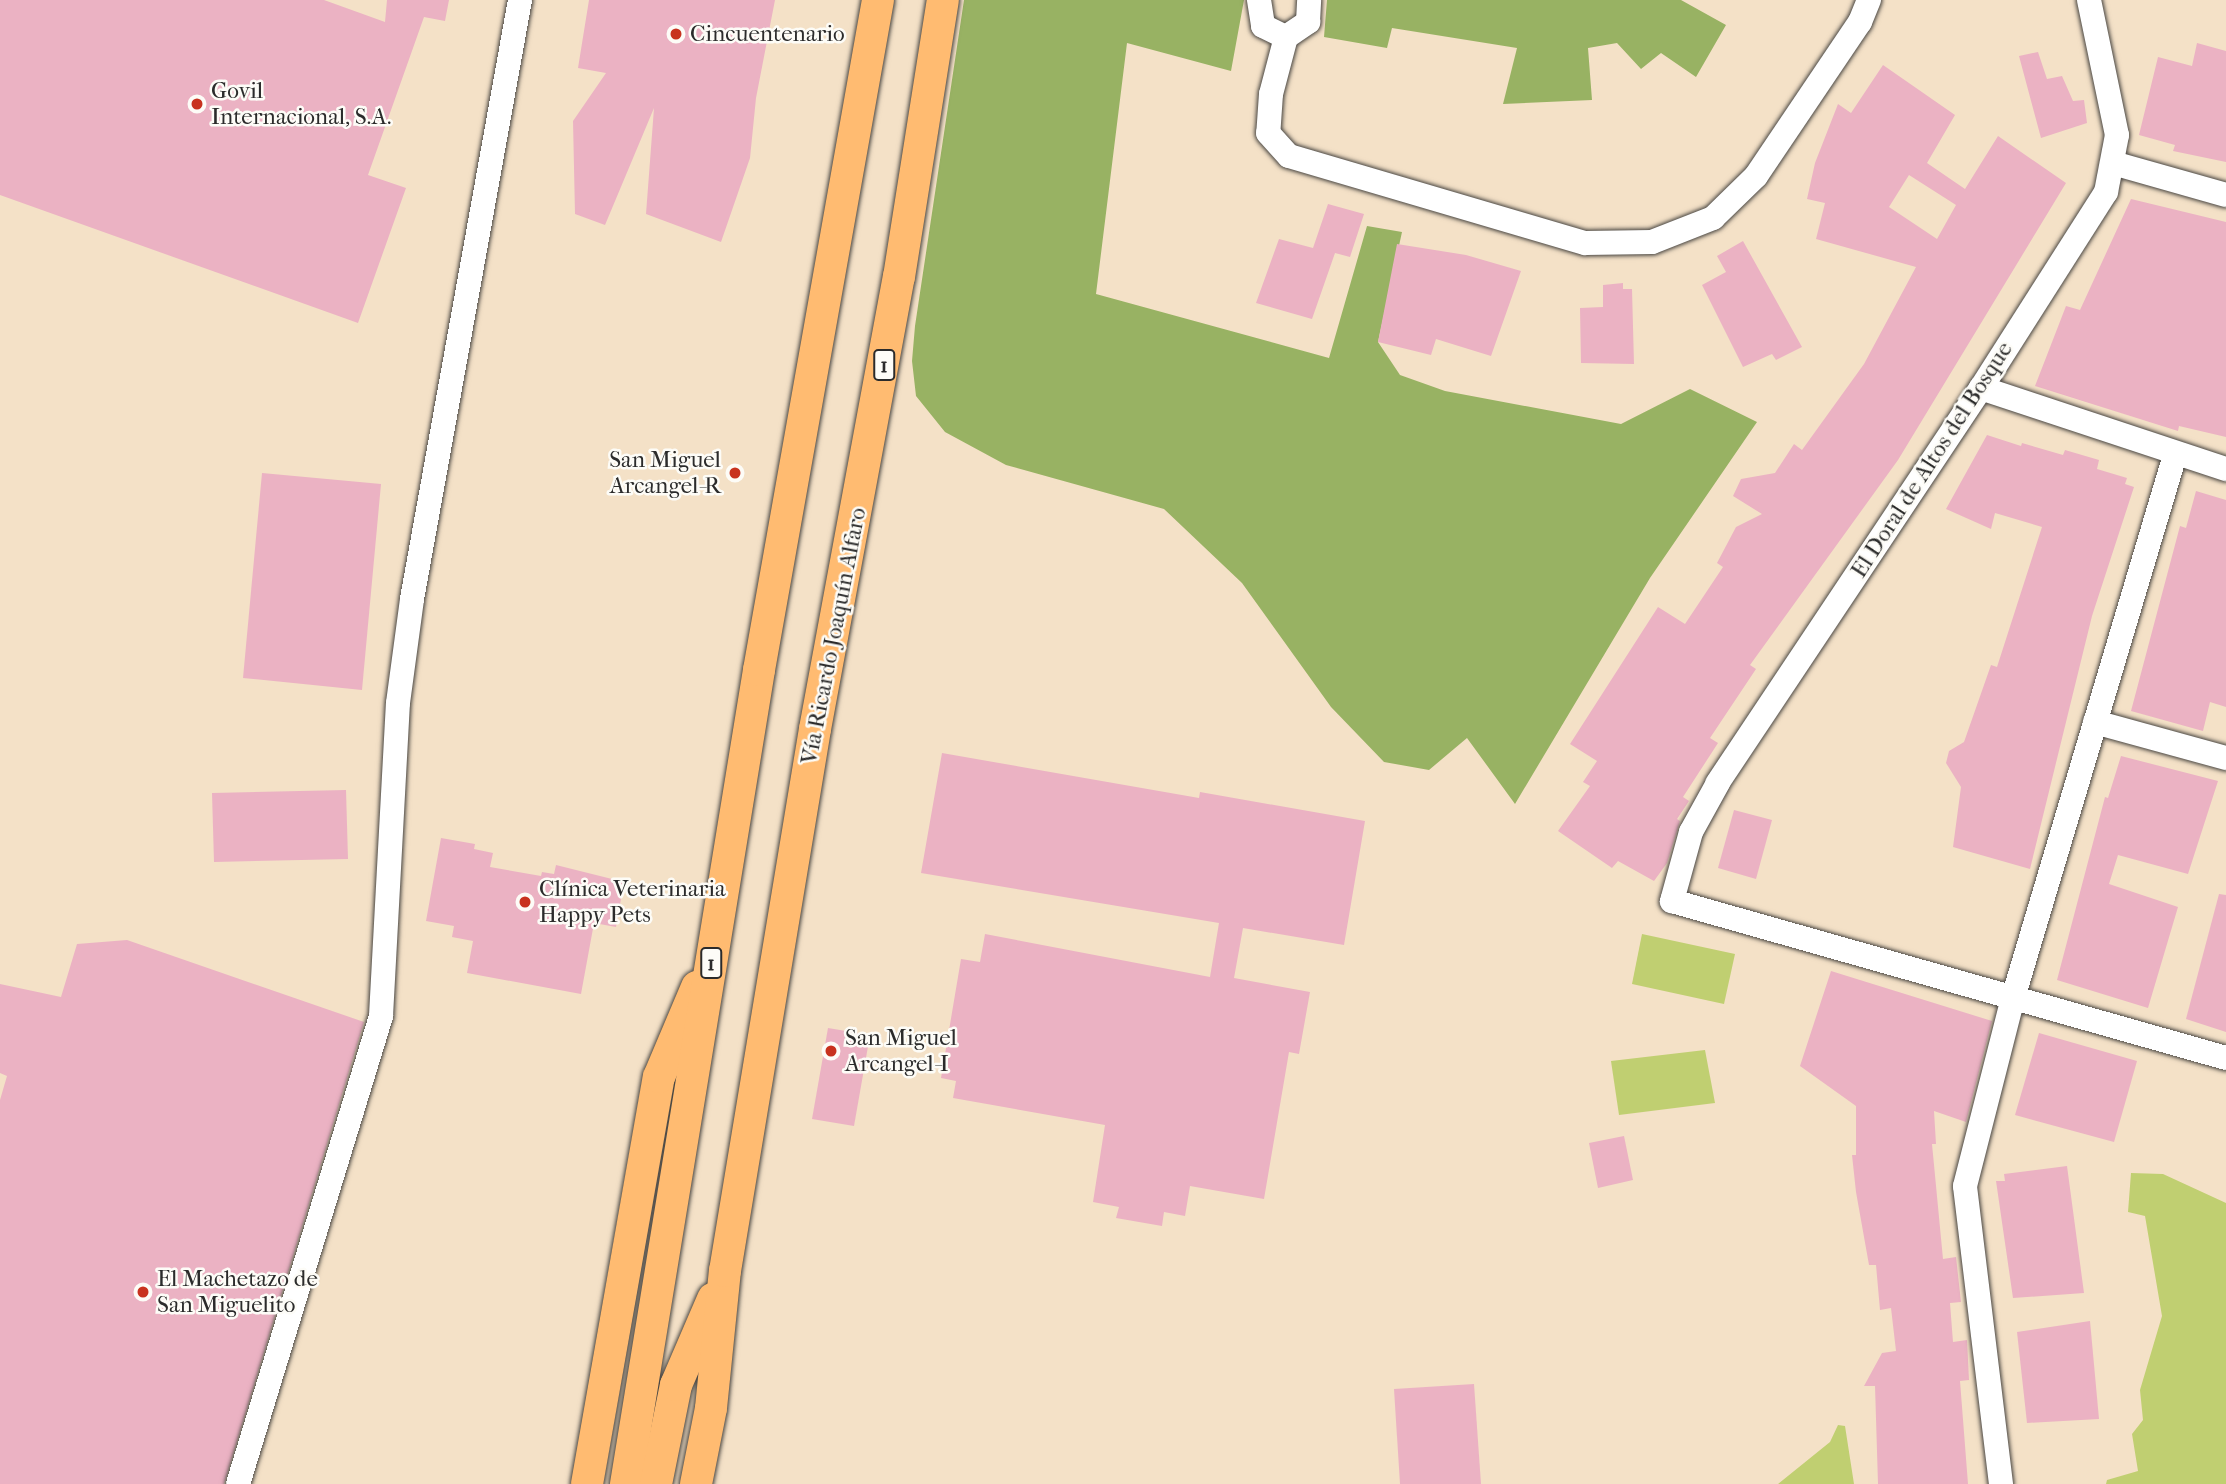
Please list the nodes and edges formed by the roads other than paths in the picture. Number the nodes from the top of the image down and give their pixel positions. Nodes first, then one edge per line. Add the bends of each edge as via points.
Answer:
1 (520, 0) edge
2 (878, 0) edge
3 (943, 0) edge
4 (1259, 0) edge
5 (1309, 0) edge
6 (1868, 0) edge
7 (2089, 0) edge
8 (1286, 37) junction
9 (2113, 163) junction
10 (2226, 195) edge
11 (1981, 388) junction
12 (2175, 455) junction
13 (2226, 469) edge
14 (2095, 722) junction
15 (2226, 758) edge
16 (713, 954) junction
17 (2013, 998) junction
18 (2226, 1058) edge
19 (725, 1271) junction
20 (238, 1484) edge
21 (587, 1484) edge
22 (626, 1484) edge
23 (656, 1484) edge
24 (696, 1484) edge
25 (2001, 1484) edge

1 - 20 street via 412,599 397,716 381,1016
2 - 16 main road, 1
3 - 19 main road, Vía Ricardo Joaquín Alfaro / 1 via 897,290 815,729
4 - 8 street via 1263,26
5 - 8 street via 1308,22
6 - 8 street via 1860,22 1756,176 1713,218 1652,242 1585,243 1289,156 1268,133 1271,94
7 - 9 street, El Doral de Altos del Bosque via 2117,135
9 - 10 street
9 - 11 street, El Doral de Altos del Bosque via 2106,192
11 - 12 street
11 - 17 street, El Doral de Altos del Bosque via 1718,783 1691,832 1672,901
12 - 13 street
12 - 14 street
14 - 15 street
14 - 17 street
16 - 21 main road via 659,1077
16 - 22 main road, 1
17 - 18 street
17 - 25 street via 1965,1186
19 - 23 main road via 676,1385
19 - 24 main road via 710,1408

